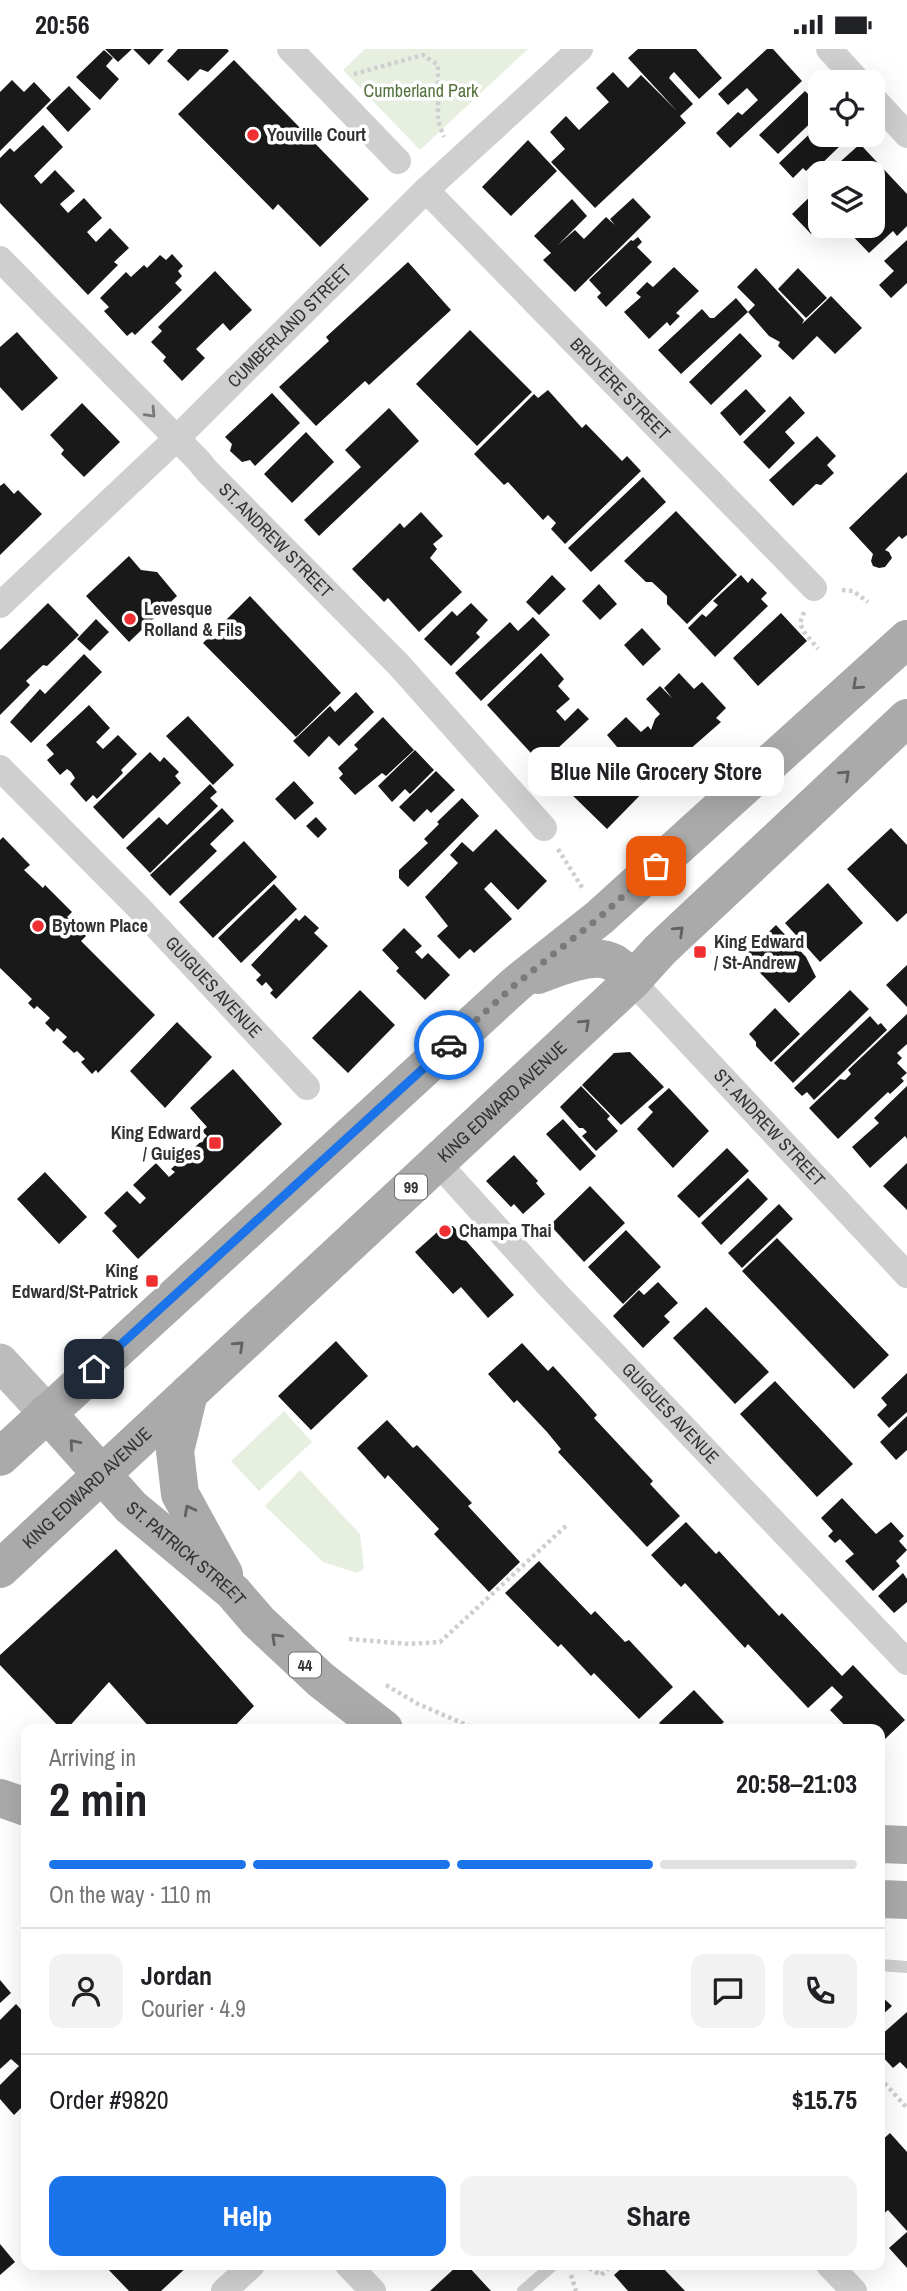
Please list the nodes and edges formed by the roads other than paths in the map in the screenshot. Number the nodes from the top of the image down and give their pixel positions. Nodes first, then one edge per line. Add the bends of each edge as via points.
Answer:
1 (290, 49) edge
2 (580, 49) edge
3 (885, 111) edge
4 (907, 135) edge
5 (398, 161) dead end
6 (426, 190) junction
7 (0, 259) edge
8 (177, 439) junction
9 (814, 588) dead end
10 (0, 605) edge
11 (907, 639) edge
12 (902, 733) edge
13 (0, 768) edge
14 (544, 828) dead end
15 (632, 981) junction
16 (516, 984) junction
17 (307, 1087) dead end
18 (437, 1162) junction
19 (907, 1275) edge
20 (0, 1362) edge
21 (189, 1393) junction
22 (47, 1413) junction
23 (0, 1457) edge
24 (102, 1475) junction
25 (0, 1569) edge
26 (233, 1592) junction
27 (907, 1662) edge
28 (378, 1724) edge
29 (0, 1798) edge
30 (21, 1805) edge
31 (885, 1844) edge
32 (907, 1845) edge
33 (885, 1899) edge
34 (907, 1900) edge
35 (885, 1965) edge
36 (907, 1967) edge
37 (246, 2270) edge
38 (353, 2270) edge
39 (547, 2270) edge
40 (834, 2270) edge
41 (224, 2291) edge
42 (373, 2291) edge
43 (523, 2291) edge
44 (854, 2291) edge

1 - 5 street
2 - 6 street, CUMBERLAND STREET
3 - 4 street
6 - 8 street, CUMBERLAND STREET
6 - 9 street, BRUYÈRE STREET
7 -> 8 street, ST. ANDREW STREET
8 - 10 street, CUMBERLAND STREET
8 - 14 street, ST. ANDREW STREET via 399,665
11 -> 16 main road via 600,917
15 -> 12 main road, KING EDWARD AVENUE / 99 via 660,950
13 - 17 street, GUIGUES AVENUE
15 - 16 main road via 614,963 604,960 574,962
18 -> 15 main road, KING EDWARD AVENUE / 99
15 - 19 street, ST. ANDREW STREET
16 - 22 main road
21 -> 18 main road, KING EDWARD AVENUE / 99
18 - 27 street, GUIGUES AVENUE
20 - 22 main road, ST. PATRICK STREET / 44
21 - 24 main road, KING EDWARD AVENUE / 99
26 -> 21 main road via 180,1494 175,1451
22 - 23 main road
24 -> 22 main road, ST. PATRICK STREET / 44
24 - 25 main road, KING EDWARD AVENUE / 99
24 - 26 main road, ST. PATRICK STREET / 44 via 131,1507
28 -> 26 main road, ST. PATRICK STREET / 44 via 321,1680
29 - 30 main road
31 - 32 main road
33 - 34 main road
35 - 36 lane
37 - 41 street
38 - 42 street
39 - 43 lane
40 - 44 street

